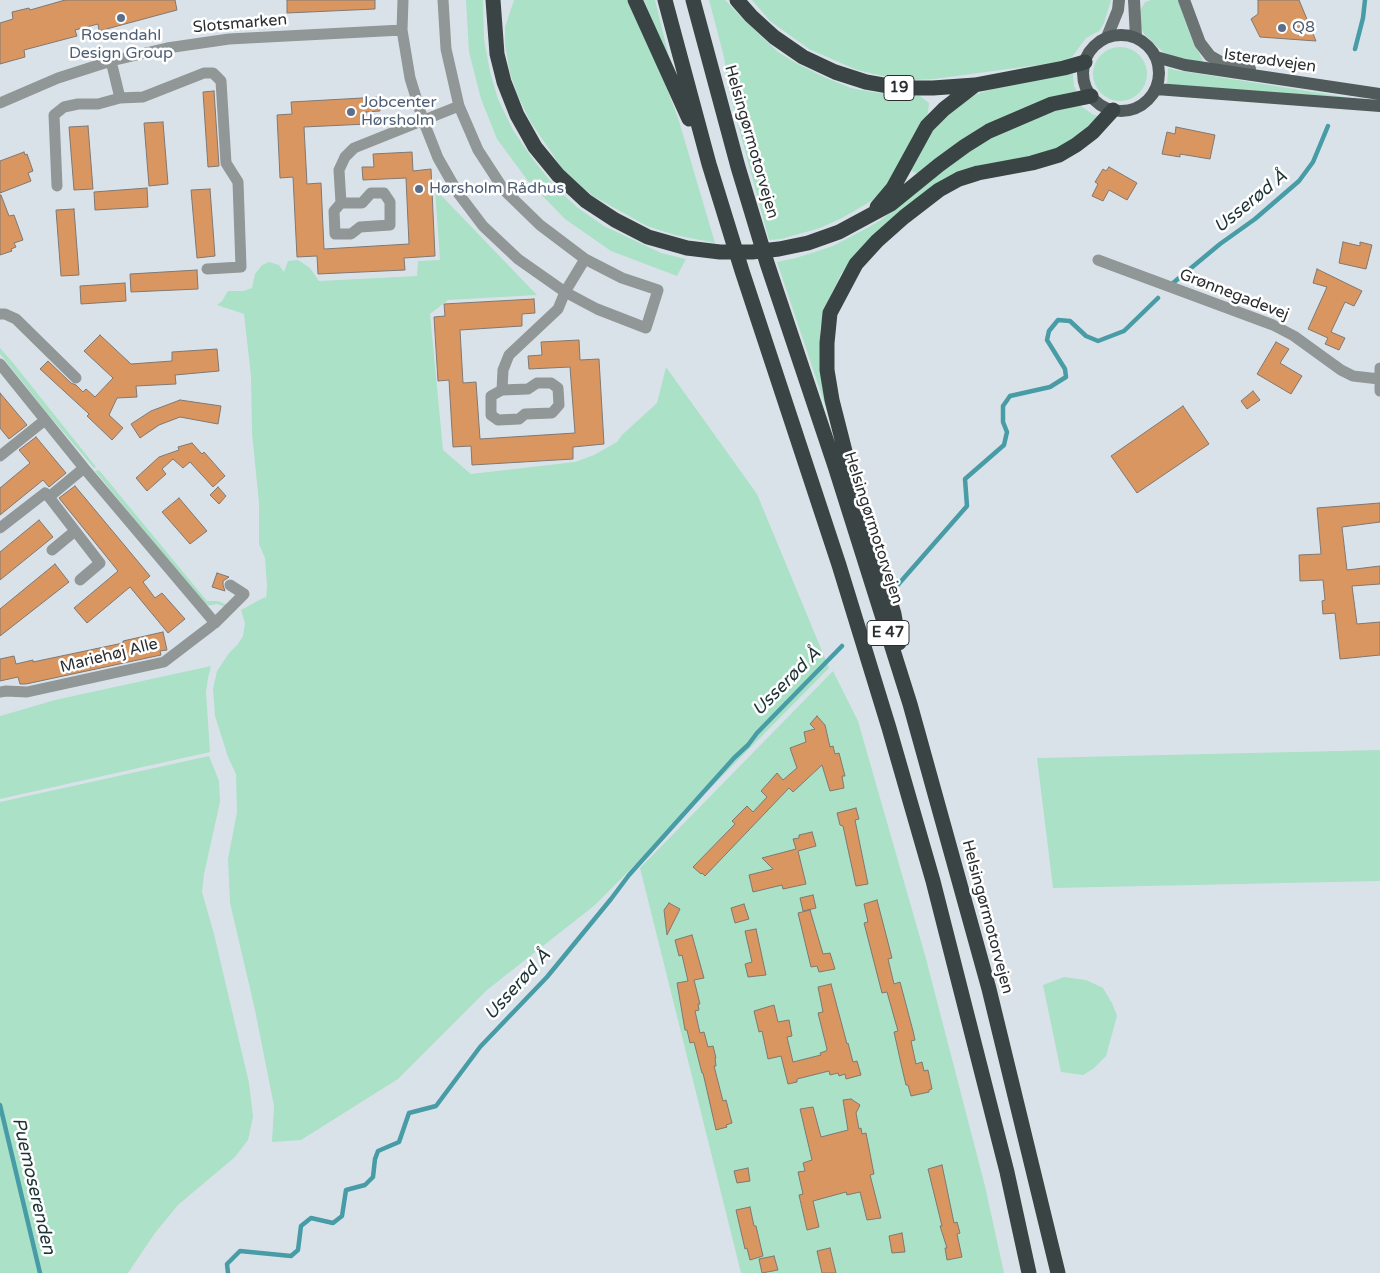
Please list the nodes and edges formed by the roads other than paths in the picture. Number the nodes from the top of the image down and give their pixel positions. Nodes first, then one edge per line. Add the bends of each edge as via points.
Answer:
1 (403, 0) edge
2 (443, 0) edge
3 (493, 0) edge
4 (502, 0) edge
5 (635, 0) edge
6 (665, 0) edge
7 (693, 0) edge
8 (737, 0) edge
9 (1119, 0) edge
10 (1134, 0) edge
11 (1184, 0) edge
12 (494, 24) junction
13 (402, 30) junction
14 (1107, 37) junction
15 (1136, 37) junction
16 (1156, 57) junction
17 (111, 61) junction
18 (1085, 62) junction
19 (1296, 81) junction
20 (975, 85) junction
21 (1156, 89) junction
22 (1380, 94) edge
23 (1091, 96) junction
24 (120, 98) junction
25 (0, 103) edge
26 (459, 106) junction
27 (1380, 106) edge
28 (1113, 110) junction
29 (423, 120) junction
30 (709, 164) junction
31 (57, 186) dead end
32 (341, 203) junction
33 (863, 220) junction
34 (584, 259) junction
35 (1098, 260) dead end
36 (207, 269) dead end
37 (565, 292) junction
38 (0, 314) edge
39 (0, 364) edge
40 (76, 378) dead end
41 (1380, 379) edge
42 (502, 390) junction
43 (46, 420) junction
44 (0, 456) edge
45 (84, 468) junction
46 (49, 497) junction
47 (0, 528) edge
48 (76, 531) junction
49 (52, 550) dead end
50 (80, 580) dead end
51 (230, 585) dead end
52 (215, 623) junction
53 (0, 692) edge
54 (910, 704) junction
55 (1029, 1273) edge
56 (1058, 1273) edge

1 - 13 street
2 - 26 street via 446,49
3 - 12 highway
4 - 12 highway
5 - 30 highway
6 - 30 highway, E 47
7 - 54 highway, Helsingørmotorvejen / E 47 via 750,206
8 - 20 highway, 19 via 774,37 802,57 835,72 900,88
9 - 14 street
10 - 15 street
11 - 19 street via 1200,44 1210,56 1224,64
12 - 33 highway via 504,82 535,147 558,175 586,201 615,220 648,237 687,248 752,252 808,243
13 - 17 street, Slotsmarken via 229,38
13 - 29 street via 410,78
14 - 15 main road
14 - 18 main road via 1093,47
15 - 16 main road via 1148,45
16 - 19 main road, Isterødvejen via 1185,65
16 - 21 main road via 1159,79
17 - 24 street
17 - 25 street, Slotsmarken via 58,78
18 - 20 highway, 19
18 - 23 main road via 1085,86
19 - 22 main road, Isterødvejen
20 - 33 highway via 927,126 893,188
21 - 27 main road, Isterødvejen
21 - 28 main road via 1138,107
23 - 28 main road
23 - 33 highway via 1052,104 989,131 939,165 891,204
24 - 31 street via 64,107 54,115
24 - 36 street via 143,97 204,72 213,73 221,81 226,163 238,182 241,267
26 - 29 street
26 - 34 street via 478,150 504,190 540,225
28 - 54 highway via 1092,132 1058,155 978,173 939,190 877,241 856,264 830,314 827,370 832,400 894,614
29 - 32 street via 354,148 345,157 339,170
29 - 37 street via 438,158 483,226 518,259
30 - 55 highway, E 47 via 892,737 933,881 1007,1172
32 - 32 street via 362,202 371,193 384,193 390,202 390,225 360,227 351,234 335,234 334,211
34 - 37 street
34 - 37 street via 622,278 658,290 646,328 597,309
35 - 41 street, Grønnegadevej via 1273,325 1341,370 1353,376
37 - 42 street via 558,309 509,355 503,370
38 - 40 street via 16,319
39 - 43 street
42 - 42 street via 551,383 558,388 559,405 552,413 498,420 491,414 491,396
43 - 44 street
43 - 45 street
45 - 46 street
45 - 52 street
46 - 47 street via 45,493
46 - 48 street
48 - 49 street
48 - 50 street via 100,563
51 - 52 street, Mariehøj Alle via 244,594
52 - 53 street, Mariehøj Alle via 164,662 27,692
54 - 56 highway, Helsingørmotorvejen / E 47 via 989,989

